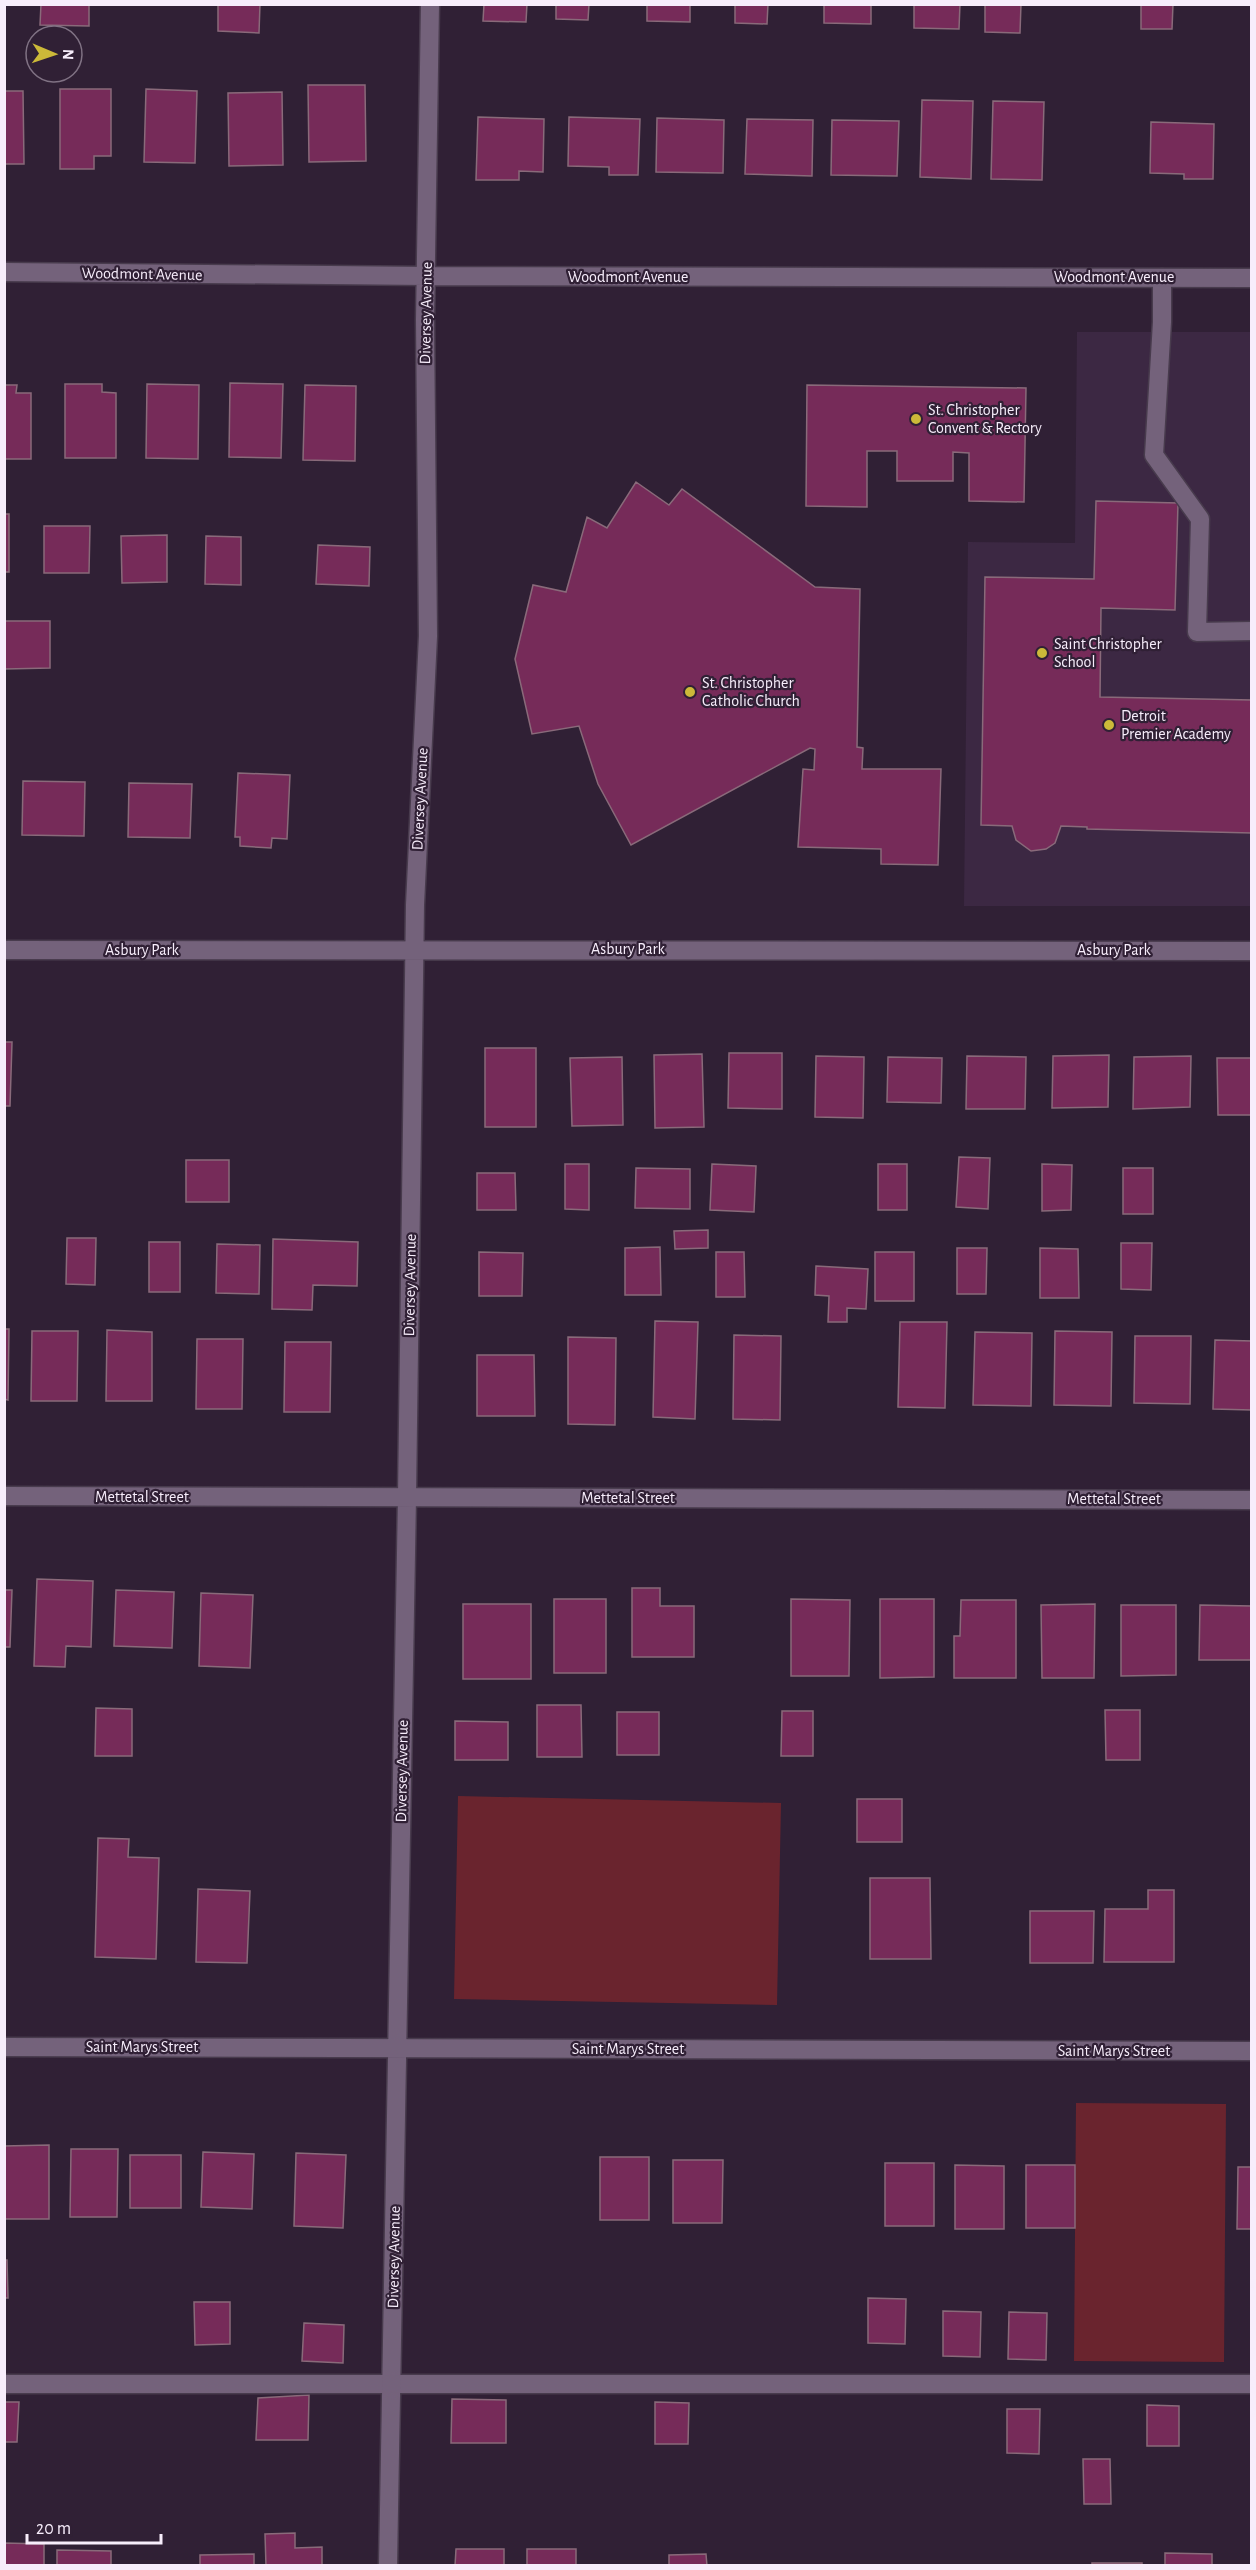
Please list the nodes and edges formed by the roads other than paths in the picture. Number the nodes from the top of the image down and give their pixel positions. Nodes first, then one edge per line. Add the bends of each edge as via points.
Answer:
1 (430, 4) edge
2 (4, 272) edge
3 (427, 276) junction
4 (1162, 278) junction
5 (1251, 278) edge
6 (1251, 630) edge
7 (414, 949) junction
8 (4, 950) edge
9 (1251, 951) edge
10 (4, 1496) edge
11 (407, 1497) junction
12 (1251, 1500) edge
13 (4, 2047) edge
14 (398, 2048) junction
15 (1251, 2051) edge
16 (4, 2384) edge
17 (391, 2384) junction
18 (1251, 2384) edge
19 (388, 2565) edge

1 - 3 street, Diversey Avenue
2 - 3 street, Woodmont Avenue
3 - 4 street, Woodmont Avenue
3 - 7 street, Diversey Avenue via 428,636
4 - 5 street, Woodmont Avenue
4 - 6 street via 1154,455 1200,519 1197,632
7 - 8 street, Asbury Park
7 - 9 street, Asbury Park
7 - 11 street, Diversey Avenue
10 - 11 street, Mettetal Street
11 - 12 street, Mettetal Street
11 - 14 street, Diversey Avenue
13 - 14 street, Saint Marys Street
14 - 15 street, Saint Marys Street
14 - 17 street, Diversey Avenue
16 - 17 street
17 - 18 street
17 - 19 street, Diversey Avenue

